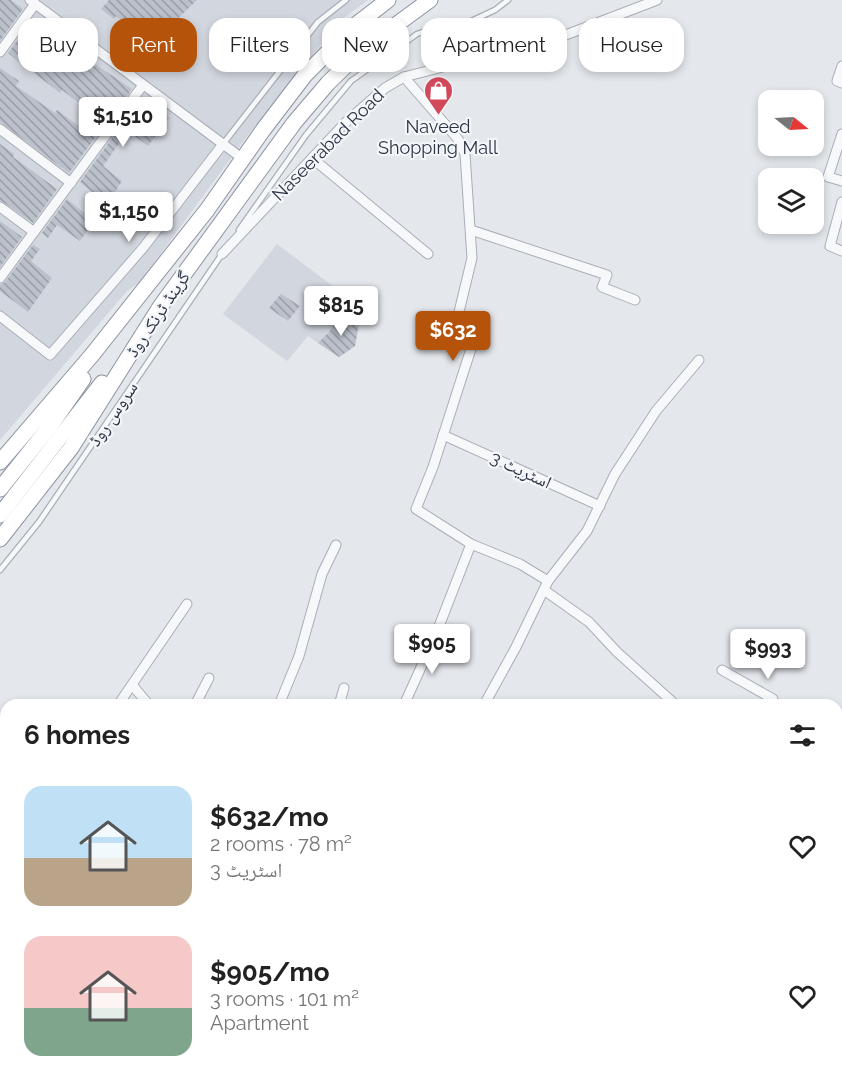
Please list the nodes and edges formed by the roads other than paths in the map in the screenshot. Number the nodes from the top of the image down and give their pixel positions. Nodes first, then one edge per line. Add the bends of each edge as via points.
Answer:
1 (346, 0) edge
2 (388, 0) edge
3 (430, 0) edge
4 (508, 0) edge
5 (657, 0) edge
6 (33, 2) edge
7 (478, 18) edge
8 (421, 32) edge
9 (567, 34) edge
10 (0, 52) edge
11 (842, 66) edge
12 (421, 71) edge
13 (404, 76) junction
14 (842, 83) edge
15 (143, 85) junction
16 (0, 129) edge
17 (842, 134) edge
18 (223, 144) junction
19 (312, 158) junction
20 (243, 159) junction
21 (842, 181) edge
22 (71, 183) junction
23 (842, 202) edge
24 (0, 207) edge
25 (471, 230) junction
26 (34, 232) junction
27 (842, 251) edge
28 (222, 254) junction
29 (428, 254) dead end
30 (0, 278) edge
31 (635, 300) dead end
32 (160, 307) junction
33 (0, 316) edge
34 (92, 355) junction
35 (699, 360) dead end
36 (443, 435) junction
37 (0, 462) edge
38 (0, 489) edge
39 (600, 506) junction
40 (0, 515) edge
41 (0, 539) edge
42 (471, 544) junction
43 (336, 545) dead end
44 (0, 570) edge
45 (546, 586) junction
46 (187, 604) dead end
47 (722, 670) dead end
48 (209, 678) dead end
49 (133, 686) junction
50 (344, 688) dead end
51 (123, 699) edge
52 (144, 699) edge
53 (198, 699) edge
54 (281, 699) edge
55 (341, 699) edge
56 (407, 699) edge
57 (487, 699) edge
58 (669, 699) edge
59 (773, 699) edge

1 - 18 lane via 318,21
2 - 20 highway, گرینڈ ٹرنک روڈ via 353,27 305,75
3 - 32 highway, گرینڈ ٹرنک روڈ via 363,49 328,83 294,123
4 - 7 lane, سروس روڈ
5 - 9 street, Naseerabad Road
6 - 10 street
6 - 15 street
8 - 28 lane, سروس روڈ via 351,81 306,135
11 - 14 street via 837,81
12 - 13 street, Naseerabad Road
13 - 19 street, Naseerabad Road via 345,123
13 - 25 street via 458,139 465,154
15 - 18 street
15 - 22 street
16 - 22 street
17 - 21 street via 828,177
18 - 20 street
18 - 33 street via 142,248 50,355
19 - 28 street, Naseerabad Road
19 - 29 street
20 - 34 highway, گرینڈ ٹرنک روڈ
22 - 26 street
23 - 27 street via 830,246
24 - 26 street
25 - 31 street via 607,275 602,287
25 - 36 street via 472,258 458,316 461,323 477,330
26 - 30 street
28 - 44 lane, سروس روڈ via 39,522
32 - 40 highway
32 - 41 highway, گرینڈ ٹرنک روڈ via 71,448
34 - 37 highway, گرینڈ ٹرنک روڈ
34 - 38 highway via 81,383
35 - 39 street via 656,411 615,474
36 - 39 street, اسٹریٹ 3
36 - 42 street via 416,509
39 - 45 street via 587,531
42 - 45 street via 520,564
42 - 56 street
43 - 54 street via 322,574 299,656
45 - 57 street
45 - 58 street
46 - 49 street
47 - 59 street
48 - 53 street
49 - 51 street
49 - 52 street
50 - 55 street

